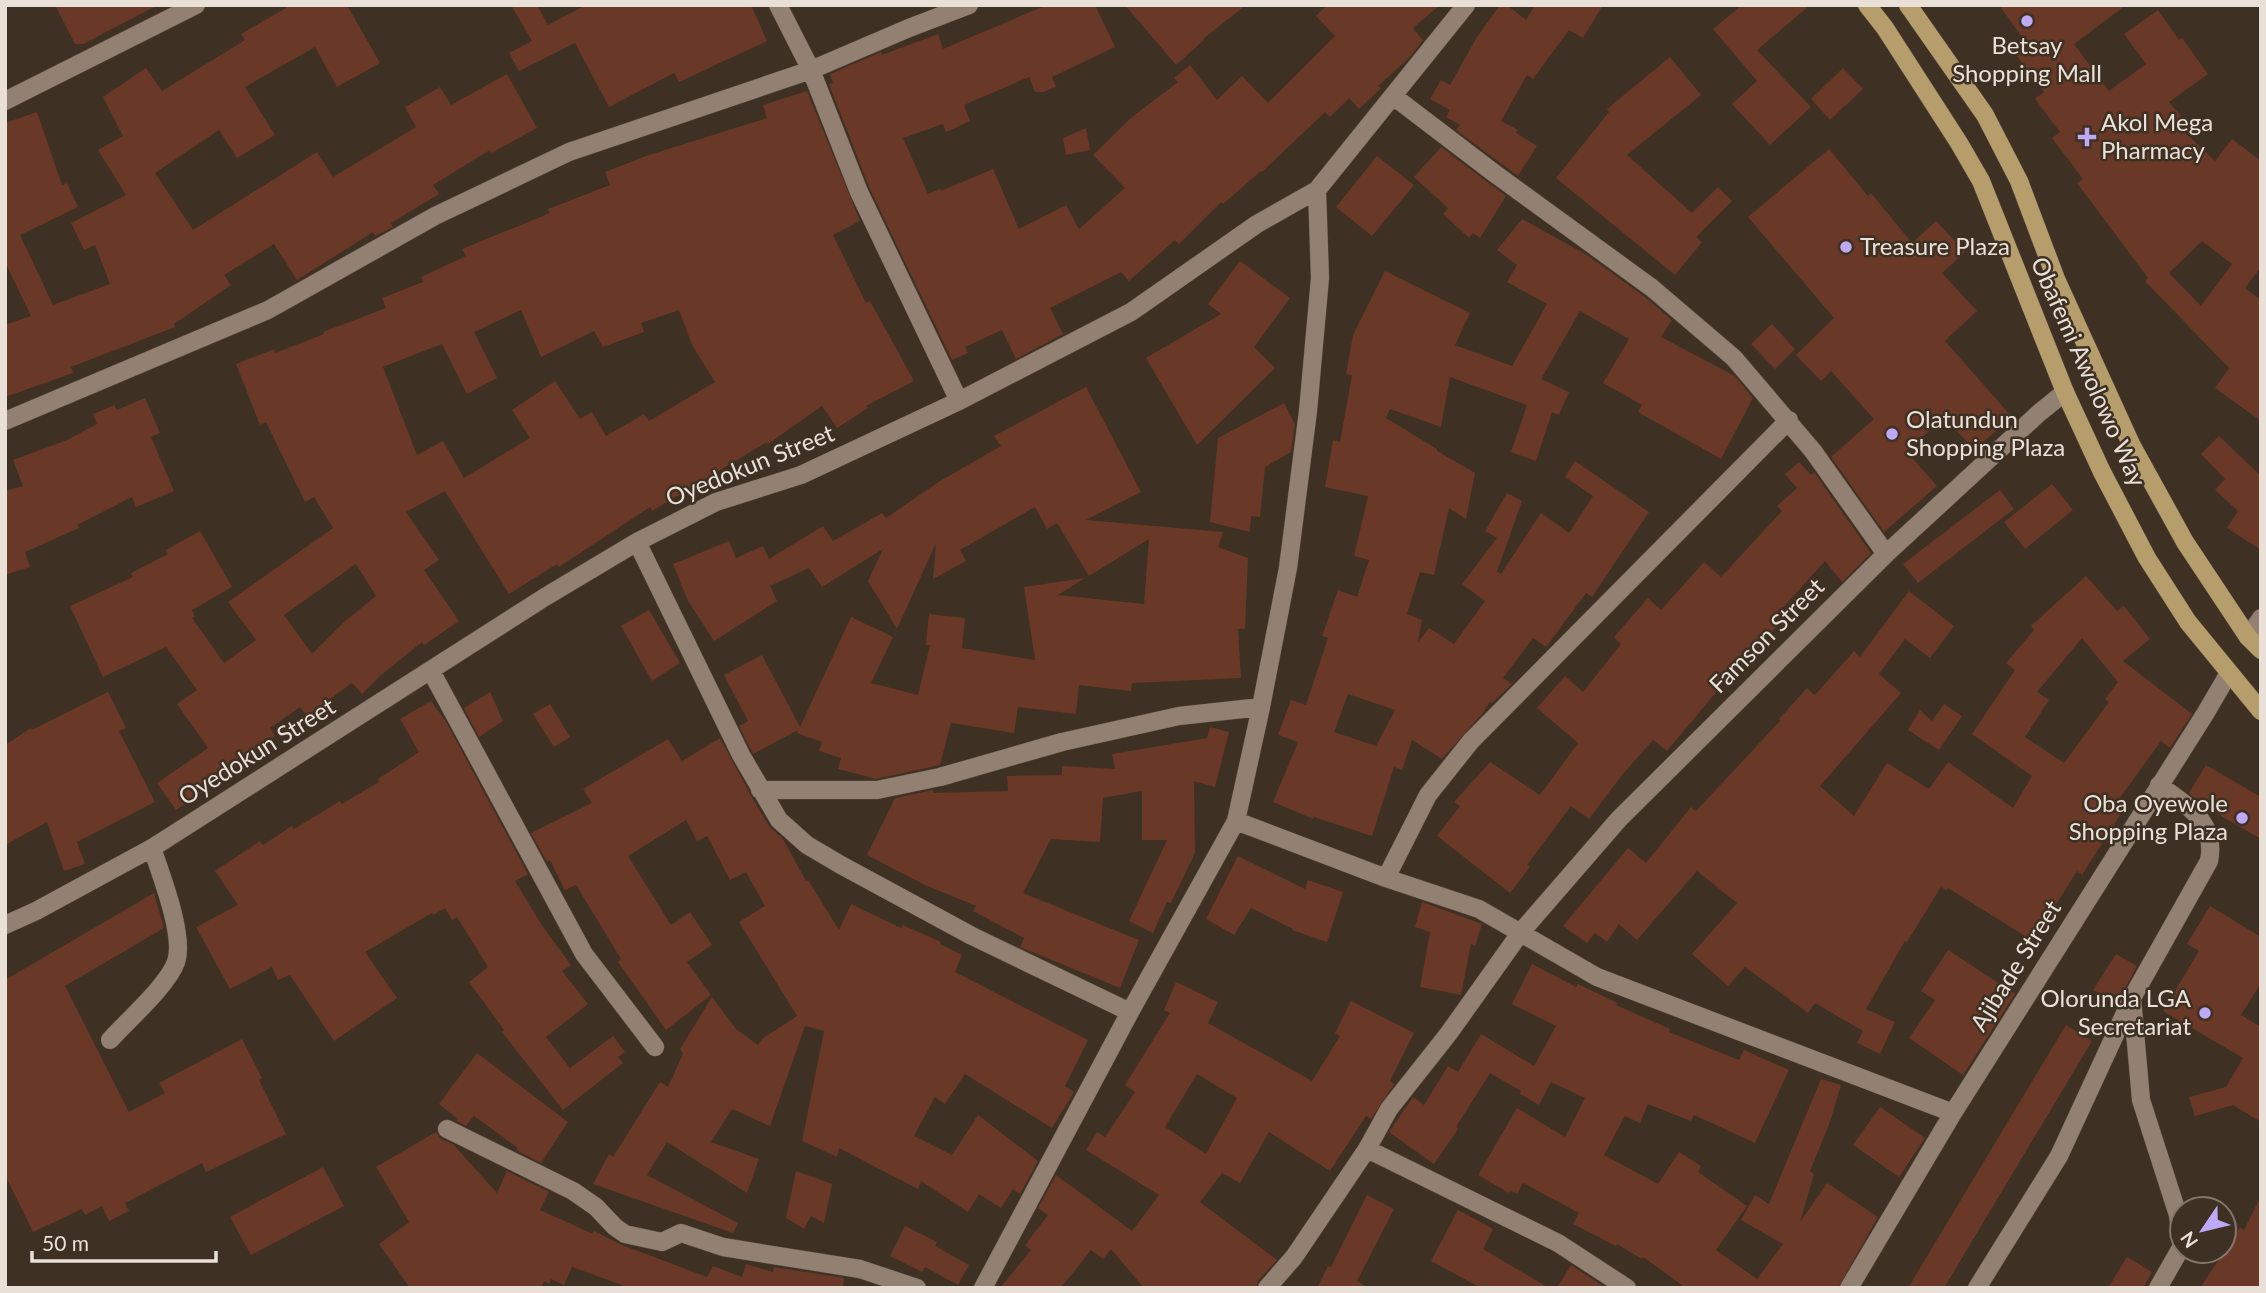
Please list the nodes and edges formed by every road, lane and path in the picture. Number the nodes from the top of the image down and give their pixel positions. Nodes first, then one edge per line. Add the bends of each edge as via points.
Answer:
1 (196, 5) edge
2 (778, 5) edge
3 (969, 5) edge
4 (1465, 5) edge
5 (1867, 5) edge
6 (1908, 5) edge
7 (811, 70) junction
8 (1393, 96) junction
9 (5, 101) edge
10 (1317, 190) junction
11 (2065, 393) junction
12 (959, 401) junction
13 (1789, 420) junction
14 (5, 421) edge
15 (637, 542) junction
16 (1886, 554) junction
17 (2261, 618) edge
18 (2248, 637) junction
19 (2261, 650) edge
20 (431, 671) junction
21 (2229, 673) junction
22 (1261, 707) junction
23 (2261, 711) edge
24 (2159, 785) junction
25 (760, 790) junction
26 (1236, 821) junction
27 (152, 848) junction
28 (1386, 878) junction
29 (5, 925) edge
30 (1521, 932) junction
31 (2132, 998) junction
32 (1130, 1012) junction
33 (110, 1040) dead end
34 (655, 1047) dead end
35 (1953, 1113) junction
36 (447, 1129) dead end
37 (1367, 1149) junction
38 (917, 1288) edge
39 (983, 1288) edge
40 (1267, 1288) edge
41 (1627, 1288) edge
42 (1849, 1288) edge
43 (1977, 1288) edge
44 (2158, 1288) edge

1 - 9 street
2 - 7 street
3 - 7 street
4 - 8 street, Oyedokun Street
5 - 11 main road, Obafemi Awolowo Way via 1981,181
6 - 18 main road, Obafemi Awolowo Way via 1985,115 2019,181 2056,279 2131,444 2185,542
7 - 12 street via 859,192
7 - 14 street via 569,152 435,216 268,310
8 - 10 street, Oyedokun Street
8 - 13 street via 1652,288 1734,358
10 - 12 street, Oyedokun Street via 1257,224 1131,312
10 - 22 street via 1320,278 1308,411 1288,568
11 - 16 street, Famson Street
11 - 21 main road, Obafemi Awolowo Way via 2147,558 2188,622
12 - 15 street, Oyedokun Street via 801,475 716,502
13 - 16 street
13 - 28 street via 1471,741 1428,795
15 - 20 street, Oyedokun Street
15 - 25 street
16 - 30 street, Famson Street via 1619,819
17 - 18 street
18 - 19 main road, Obafemi Awolowo Way
20 - 27 street, Oyedokun Street
20 - 34 street via 584,954
21 - 23 main road, Obafemi Awolowo Way
21 - 24 street, Ajibade Street
22 - 25 street via 1179,716 877,790
22 - 26 street
24 - 31 street via 2202,822 2211,849
24 - 35 street, Ajibade Street
25 - 32 street via 779,820 807,845 972,936
26 - 28 street
26 - 32 street
27 - 29 street, Oyedokun Street
27 - 33 street via 179,944 176,962 168,977
28 - 30 street via 1479,909
30 - 35 street via 1597,977
30 - 37 street, Famson Street via 1389,1109
31 - 43 street via 2059,1156
31 - 44 street via 2141,1100 2178,1215 2182,1246
32 - 39 street
35 - 42 street, Ajibade Street
36 - 38 street via 573,1191 625,1234 662,1242 681,1233 723,1247 860,1269
37 - 40 street, Famson Street via 1294,1258
37 - 41 street via 1558,1243

